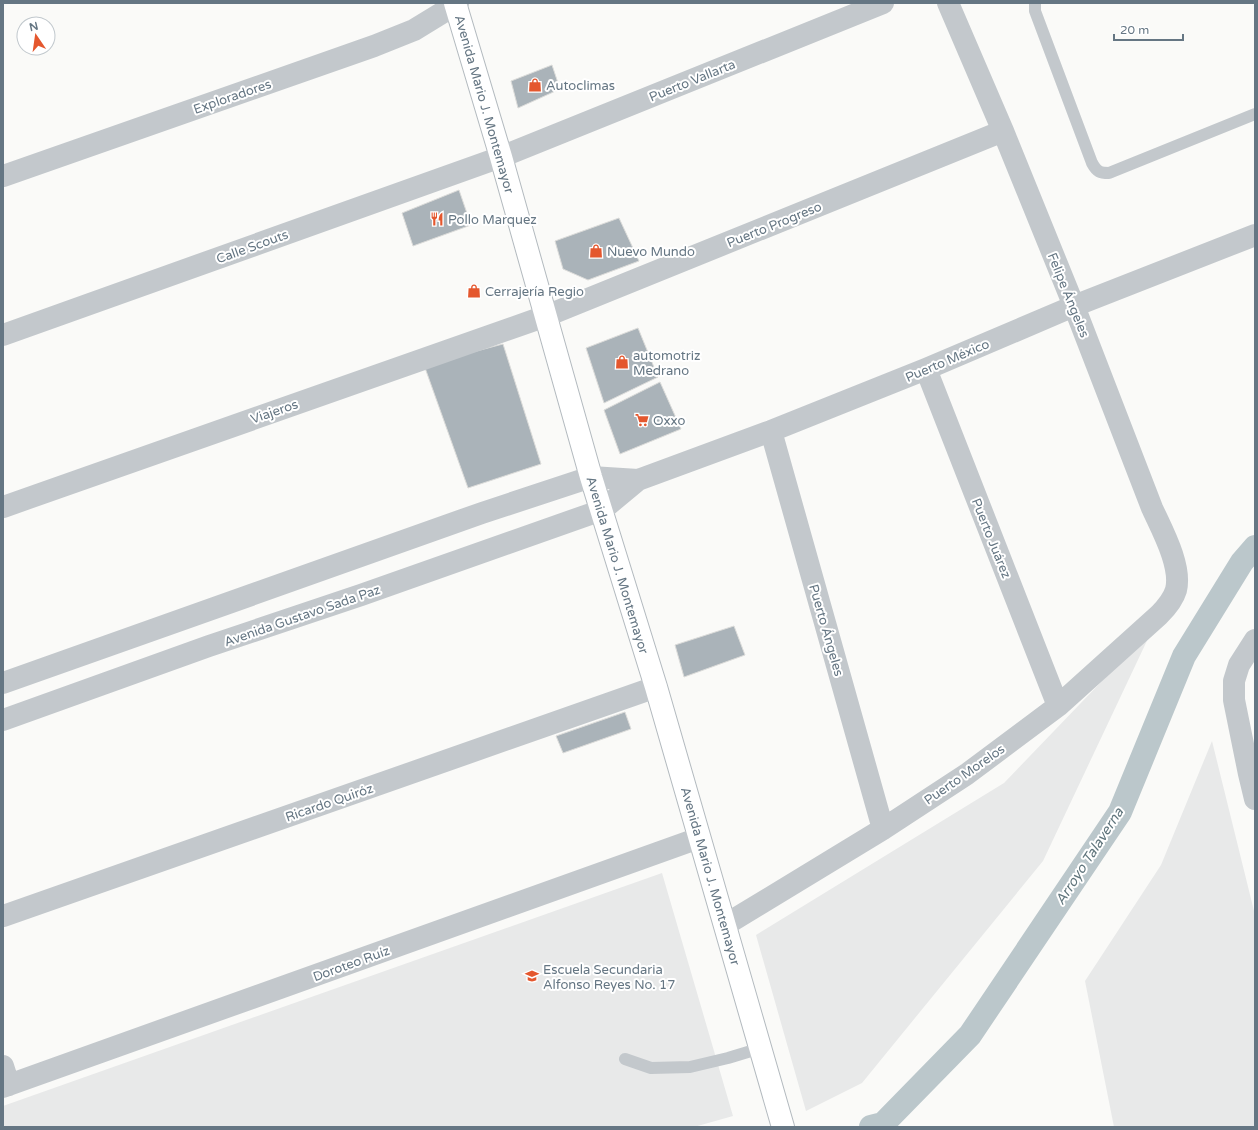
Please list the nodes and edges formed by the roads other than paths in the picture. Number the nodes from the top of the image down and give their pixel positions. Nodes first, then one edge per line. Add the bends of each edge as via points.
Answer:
1 (456, 3) edge
2 (882, 3) edge
3 (948, 3) edge
4 (1035, 3) edge
5 (1255, 114) edge
6 (1003, 131) junction
7 (502, 157) junction
8 (3, 176) edge
9 (1255, 235) edge
10 (1074, 306) junction
11 (546, 316) junction
12 (3, 335) edge
13 (926, 369) junction
14 (771, 431) junction
15 (591, 477) junction
16 (638, 480) junction
17 (3, 507) edge
18 (602, 510) junction
19 (1176, 590) joint
20 (1255, 640) edge
21 (3, 683) edge
22 (656, 687) junction
23 (1058, 706) junction
24 (3, 720) edge
25 (1252, 773) edge
26 (1255, 799) edge
27 (883, 829) junction
28 (699, 838) junction
29 (3, 916) edge
30 (725, 925) junction
31 (761, 1048) junction
32 (625, 1059) dead end
33 (5, 1080) edge
34 (782, 1123) edge

1 - 7 main road, Avenida Mario J. Montemayor
1 - 8 street, Exploradores via 414,30 374,46
2 - 7 street, Puerto Vallarta
3 - 6 street, Felipe Ángeles
4 - 5 lane via 1035,11 1092,163 1101,173 1109,173
6 - 10 street, Felipe Ángeles
6 - 11 street, Puerto Progreso
7 - 11 main road, Avenida Mario J. Montemayor
7 - 12 street, Calle Scouts
9 - 10 street, Puerto México
10 - 13 street, Puerto México
10 - 19 street, Felipe Ángeles via 1175,563
11 - 15 main road, Avenida Mario J. Montemayor
11 - 17 street, Viajeros
13 - 14 street, Puerto México
13 - 23 street, Puerto Juárez
14 - 16 street, Puerto México
14 - 27 street, Puerto Ángeles
15 - 16 street, Puerto México
15 - 18 main road, Avenida Mario J. Montemayor
15 - 21 street
16 - 18 street, Puerto México
18 - 22 main road, Avenida Mario J. Montemayor
18 - 24 street, Avenida Gustavo Sada Paz
19 - 23 street, Puerto Morelos via 1170,603 1159,615
20 - 25 street via 1239,665 1234,681 1234,700
22 - 28 main road, Avenida Mario J. Montemayor
22 - 29 street, Ricardo Quiróz
23 - 27 street, Puerto Morelos via 967,774
25 - 26 street
27 - 30 street, Puerto Morelos
28 - 30 main road, Avenida Mario J. Montemayor
28 - 33 street, Doroteo Ruíz
30 - 31 main road, Avenida Mario J. Montemayor
31 - 32 lane via 690,1067 651,1068
31 - 34 main road, Avenida Mario J. Montemayor

